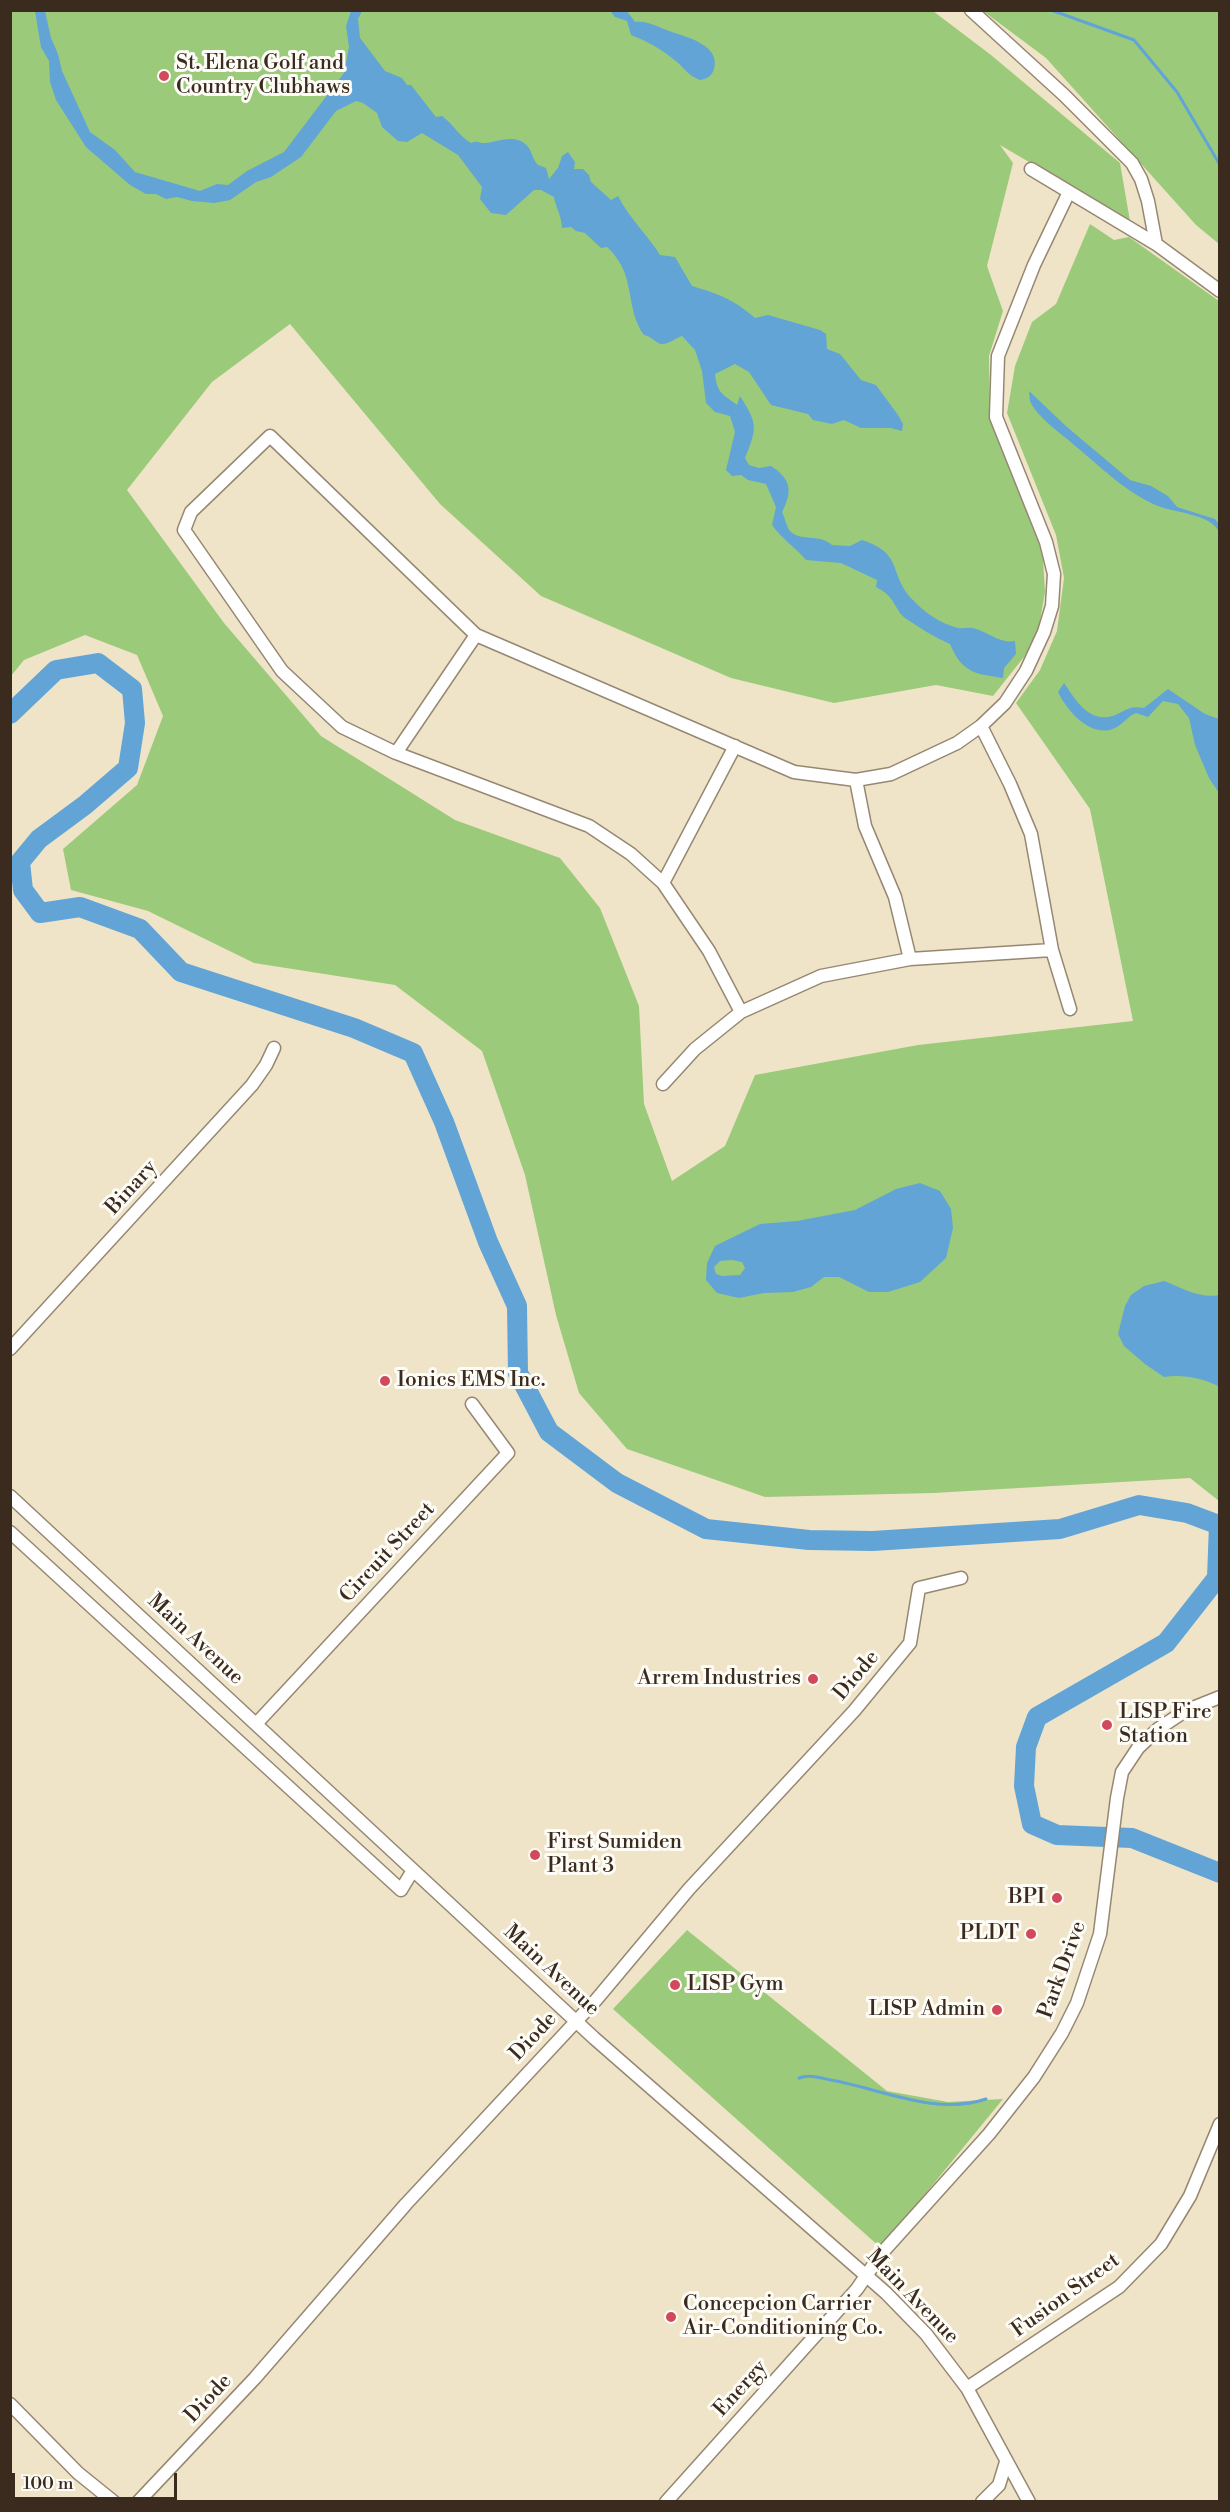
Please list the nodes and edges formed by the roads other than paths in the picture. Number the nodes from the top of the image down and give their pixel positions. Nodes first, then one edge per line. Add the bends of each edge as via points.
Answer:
1 (971, 10) edge
2 (1031, 169) dead end
3 (1069, 192) junction
4 (1156, 244) junction
5 (1220, 291) edge
6 (476, 635) junction
7 (981, 726) junction
8 (735, 746) junction
9 (396, 753) junction
10 (856, 780) junction
11 (663, 883) junction
12 (1052, 950) junction
13 (910, 959) junction
14 (1070, 1008) dead end
15 (741, 1012) junction
16 (274, 1048) dead end
17 (663, 1084) dead end
18 (10, 1349) edge
19 (472, 1404) dead end
20 (10, 1496) edge
21 (10, 1532) edge
22 (961, 1578) dead end
23 (1220, 1697) edge
24 (256, 1724) junction
25 (412, 1870) junction
26 (575, 2021) junction
27 (1220, 2124) edge
28 (866, 2274) junction
29 (967, 2388) junction
30 (10, 2404) edge
31 (1006, 2462) junction
32 (114, 2502) edge
33 (138, 2502) edge
34 (666, 2502) edge
35 (982, 2502) edge
36 (1029, 2502) edge

1 - 4 street via 1132,163 1148,201
2 - 3 street
3 - 4 street
3 - 7 street via 1034,265 998,356 996,417 1046,542 1054,574 1052,606 1026,671 1005,703
4 - 5 street
6 - 8 street
6 - 9 street
6 - 9 street via 270,436 191,512 184,530 282,671 342,727
7 - 10 street via 957,743 908,767
7 - 12 street via 1031,834
8 - 10 street via 794,772
8 - 11 street
9 - 11 street via 589,826 632,854
10 - 13 street via 865,826 895,897
11 - 15 street via 709,951
12 - 13 street
12 - 14 street
13 - 15 street via 821,976
15 - 17 street via 695,1049
16 - 18 street, Binary via 252,1085
19 - 24 street, Circuit Street via 508,1453
20 - 24 street, Main Avenue
21 - 25 street via 401,1890
22 - 26 street, Diode via 919,1588 910,1643 854,1711 688,1889
23 - 28 street, Park Drive via 1185,1711 1158,1730 1138,1748 1122,1772 1100,1934 1077,2003 1062,2033 1034,2077 989,2134
24 - 25 street, Main Avenue
25 - 26 street, Main Avenue
26 - 28 street, Main Avenue
26 - 33 street, Diode via 406,2204 255,2378
27 - 29 street, Fusion Street via 1190,2196 1161,2244 1119,2287
28 - 29 street, Main Avenue via 926,2334
28 - 34 street, Energy via 857,2289
29 - 31 street, Main Avenue
30 - 32 street via 78,2473
31 - 35 street via 999,2485
31 - 36 street, Main Avenue

